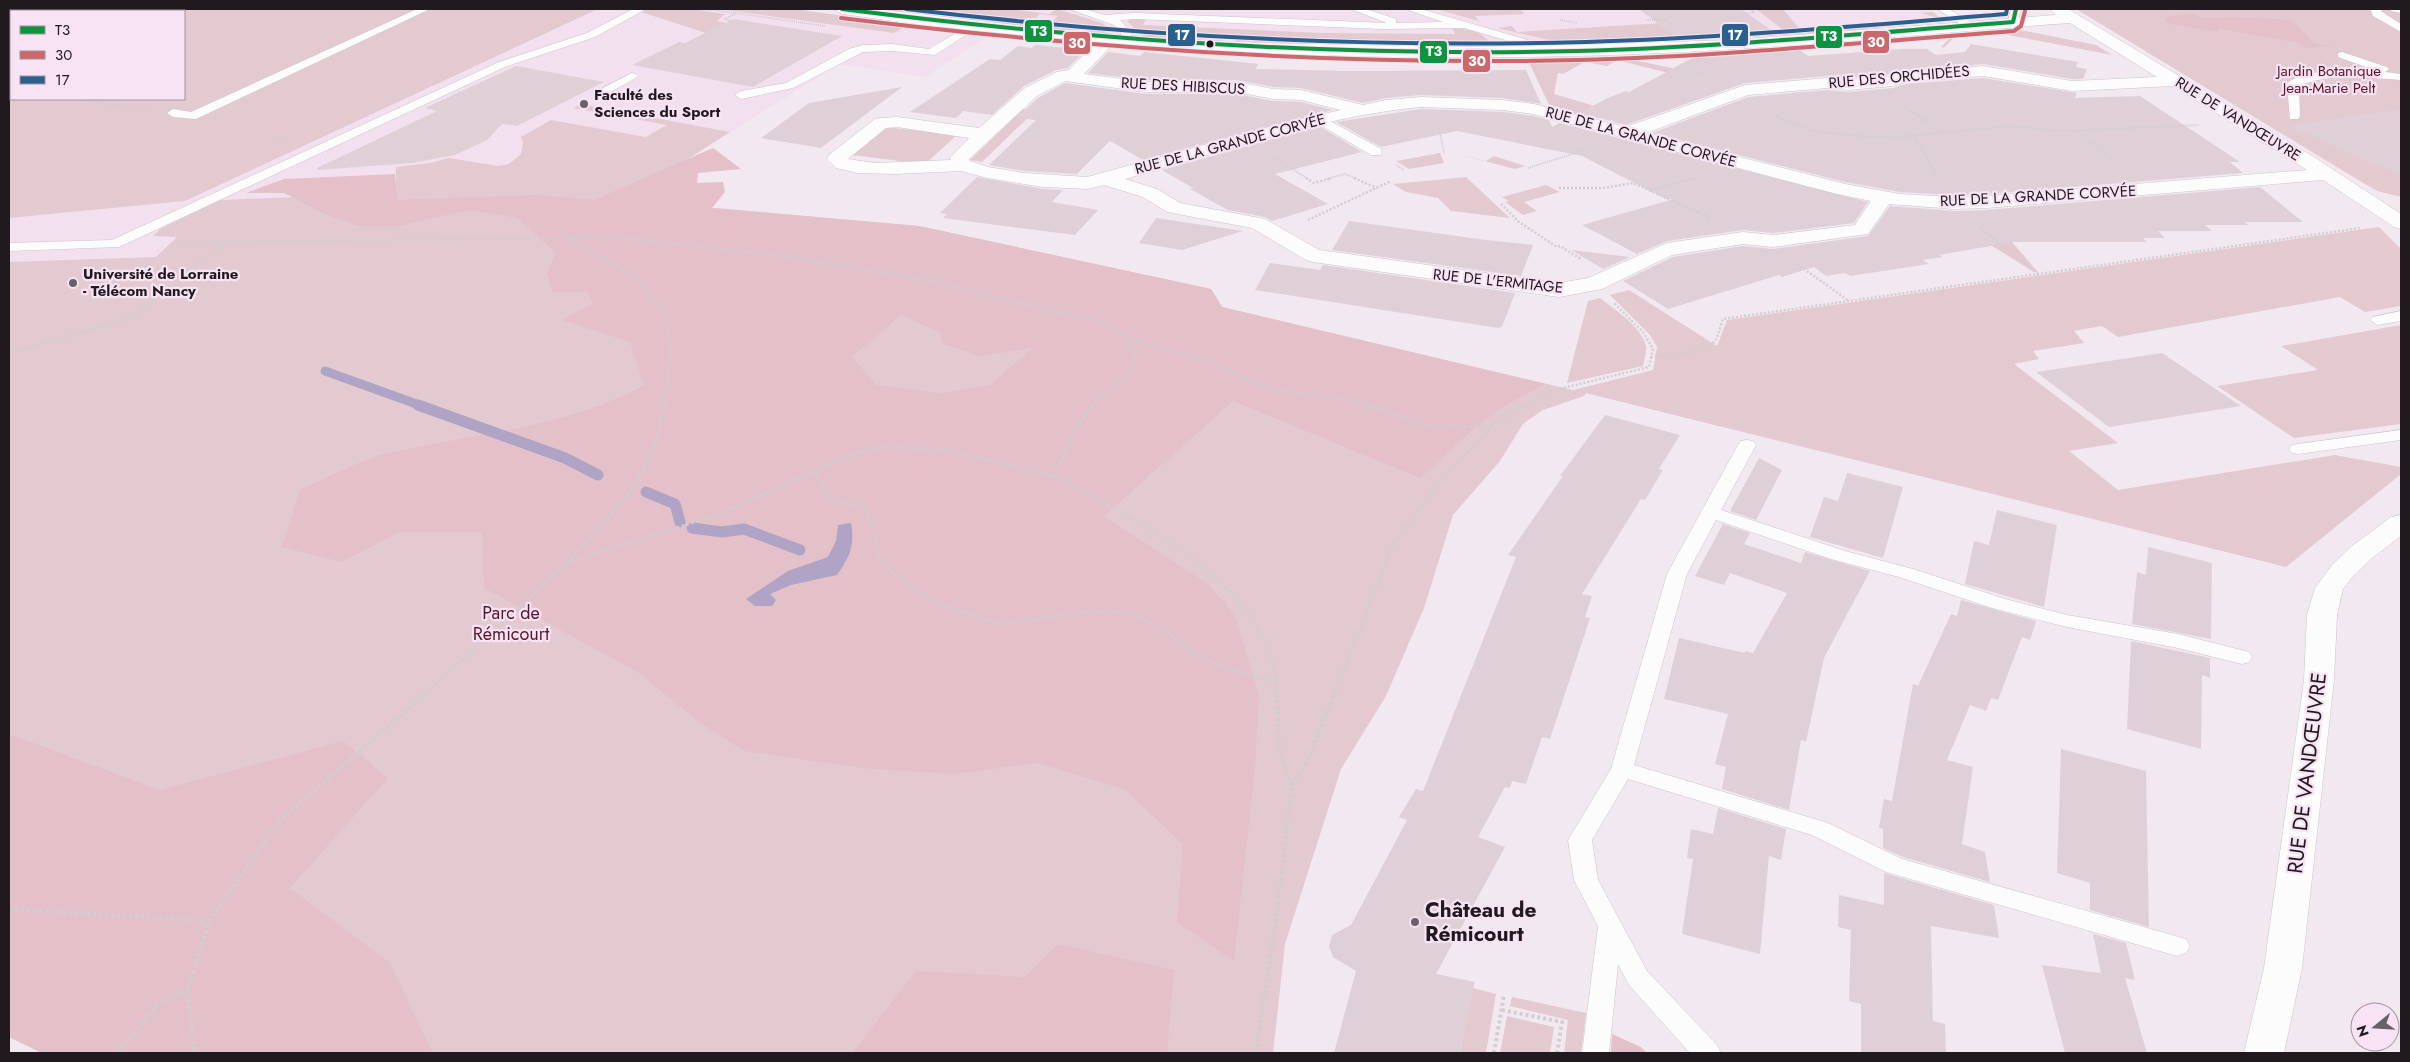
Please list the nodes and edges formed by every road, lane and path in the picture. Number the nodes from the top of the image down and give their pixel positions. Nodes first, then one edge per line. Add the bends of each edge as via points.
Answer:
1 (425, 9) edge
2 (641, 9) edge
3 (707, 9) edge
4 (842, 9) edge
5 (1074, 9) edge
6 (1356, 9) edge
7 (1410, 9) edge
8 (1750, 9) edge
9 (1942, 9) edge
10 (2058, 9) edge
11 (2375, 9) edge
12 (2395, 9) edge
13 (2401, 10) edge
14 (736, 14) junction
15 (2014, 15) edge
16 (1105, 18) junction
17 (2073, 18) junction
18 (730, 20) dead end
19 (1729, 20) dead end
20 (1464, 25) junction
21 (1970, 25) junction
22 (827, 26) dead end
23 (972, 26) junction
24 (1410, 26) junction
25 (2401, 29) edge
26 (1492, 32) junction
27 (1101, 38) junction
28 (1126, 40) junction
29 (1533, 51) junction
30 (1502, 52) junction
31 (2342, 55) dead end
32 (632, 76) dead end
33 (1062, 76) junction
34 (2401, 77) edge
35 (2176, 81) junction
36 (599, 93) dead end
37 (741, 95) dead end
38 (1728, 96) junction
39 (82, 100) edge
40 (1905, 107) dead end
41 (1360, 111) junction
42 (173, 114) joint
43 (2294, 116) dead end
44 (1321, 120) junction
45 (2244, 122) junction
46 (2076, 130) junction
47 (1628, 133) junction
48 (1944, 133) junction
49 (983, 134) junction
50 (271, 136) dead end
51 (1913, 136) junction
52 (291, 139) dead end
53 (1246, 139) junction
54 (1376, 152) dead end
55 (963, 166) junction
56 (1528, 168) dead end
57 (2326, 174) junction
58 (1103, 178) junction
59 (1391, 181) dead end
60 (1668, 185) dead end
61 (1376, 188) junction
62 (1559, 188) dead end
63 (2148, 189) junction
64 (1651, 190) junction
65 (1666, 197) dead end
66 (1882, 198) junction
67 (1951, 203) junction
68 (1501, 204) dead end
69 (2399, 220) edge
70 (1303, 222) dead end
71 (575, 238) junction
72 (1764, 240) junction
73 (9, 247) edge
74 (2038, 274) junction
75 (1601, 280) junction
76 (1849, 301) junction
77 (2401, 316) edge
78 (2378, 320) dead end
79 (1128, 338) junction
80 (9, 353) edge
81 (1651, 356) junction
82 (1493, 426) junction
83 (2401, 435) edge
84 (1747, 445) dead end
85 (2298, 449) dead end
86 (814, 473) junction
87 (1055, 476) junction
88 (1710, 512) junction
89 (2401, 523) edge
90 (567, 563) junction
91 (2242, 657) dead end
92 (1276, 682) junction
93 (1622, 769) junction
94 (1292, 786) junction
95 (9, 909) edge
96 (208, 921) junction
97 (1609, 928) junction
98 (2177, 946) dead end
99 (188, 990) junction
100 (1504, 995) dead end
101 (1502, 1010) junction
102 (118, 1053) edge
103 (194, 1053) edge
104 (1256, 1053) edge
105 (1494, 1053) edge
106 (1557, 1053) edge
107 (1595, 1053) edge
108 (1707, 1053) edge
109 (2264, 1053) edge

1 - 42 lane via 192,116
2 - 73 lane via 582,39 503,64 114,244
3 - 14 path
4 - 23 street
5 - 16 lane
6 - 24 lane
7 - 20 lane
8 - 19 path via 1754,12
9 - 21 lane
10 - 17 street, RUE DE VANDŒUVRE
11 - 25 lane via 2376,14
12 - 13 lane
14 - 18 path via 724,20
14 - 22 path
15 - 17 street
15 - 21 street
16 - 24 lane via 1135,16
16 - 28 lane via 1123,27
17 - 35 street, RUE DE VANDŒUVRE
20 - 24 lane
20 - 26 lane
21 - 29 street via 1719,45
23 - 27 street
23 - 37 lane via 931,53 880,46 864,48 789,86
26 - 29 lane via 1527,43
26 - 30 lane
27 - 28 street
27 - 33 street via 1074,74
28 - 30 street via 1275,49
29 - 30 street
31 - 34 lane
32 - 36 lane
33 - 41 street, RUE DES HIBISCUS via 1146,87 1237,87 1301,95
33 - 49 street via 1031,92
34 - 43 lane via 2356,74 2303,79 2293,84
35 - 38 street, RUE DES ORCHIDÉES via 2072,86 1979,71 1848,85 1827,83 1745,90
35 - 45 street, RUE DE VANDŒUVRE
38 - 47 street, RUE DES ORCHIDÉES
38 - 51 path via 1817,132 1850,136
39 - 42 path
40 - 48 path
41 - 44 street, RUE DE LA GRANDE CORVÉE
41 - 47 street, RUE DE LA GRANDE CORVÉE via 1421,102 1503,105 1534,109
44 - 53 street, RUE DE LA GRANDE CORVÉE
44 - 54 lane
45 - 46 path
45 - 57 street, RUE DE VANDŒUVRE
46 - 48 path via 2009,126
46 - 63 path
47 - 56 path
47 - 66 street, RUE DE LA GRANDE CORVÉE
48 - 51 path
49 - 55 street via 959,158
49 - 55 street, RUE DE LA GRANDE CORVÉE via 897,122 881,123 836,160 854,167 910,169
50 - 52 path
51 - 67 path
53 - 58 street, RUE DE LA GRANDE CORVÉE
53 - 61 path via 1314,183 1345,174
55 - 58 street, RUE DE LA GRANDE CORVÉE via 1070,184
57 - 63 street, RUE DE LA GRANDE CORVÉE
57 - 69 street, RUE DE VANDŒUVRE
58 - 75 street, RUE DE L'ERMITAGE via 1150,193 1174,208 1258,224 1313,256 1544,289 1572,288
59 - 61 path
60 - 64 path
61 - 70 path
62 - 64 path via 1603,188 1633,182
63 - 67 street, RUE DE LA GRANDE CORVÉE
64 - 65 path
66 - 67 street, RUE DE LA GRANDE CORVÉE
66 - 72 street, RUE DE L'ERMITAGE via 1861,230
67 - 74 path
68 - 75 path via 1519,222 1560,246
69 - 74 path
71 - 79 path via 614,237 776,255 933,281 1101,321
71 - 80 path via 229,242 194,265 144,310 122,321
71 - 90 path via 574,242 618,265 647,289 666,318 670,349 664,414 655,445 632,491
72 - 75 street, RUE DE L'ERMITAGE via 1743,238 1667,248
72 - 76 path
74 - 76 path
75 - 81 path via 1644,332 1653,350
76 - 81 path via 1722,319 1714,341 1708,347
77 - 78 lane
79 - 82 path via 1196,358 1272,388 1357,402 1429,427
79 - 87 path via 1136,353 1132,370 1120,384 1098,397 1074,432
81 - 82 path via 1649,368 1563,388 1512,412
82 - 94 path via 1438,483 1393,545 1308,760
83 - 85 lane
84 - 88 lane
86 - 87 path via 857,453 884,447 946,450
86 - 90 path via 714,516
86 - 92 path via 831,499 864,508 874,528 879,557 890,570 940,605 1002,624 1091,610 1123,613 1142,618 1170,634 1193,653 1225,668
87 - 92 path via 1137,522 1203,565 1251,617 1267,645
88 - 91 lane via 2000,604
88 - 93 lane via 1677,574
89 - 109 street, RUE DE VANDŒUVRE via 2343,570 2329,588 2322,615 2319,680 2285,958
90 - 96 path via 418,700 281,819
92 - 94 path via 1280,753
93 - 97 lane via 1580,840 1586,880
93 - 98 lane via 1820,830 1895,866
94 - 104 path
95 - 96 path
96 - 99 path
97 - 107 lane
97 - 108 lane via 1638,978
99 - 102 path via 158,1004
99 - 103 path
100 - 101 path
101 - 105 path
101 - 106 path via 1562,1022

